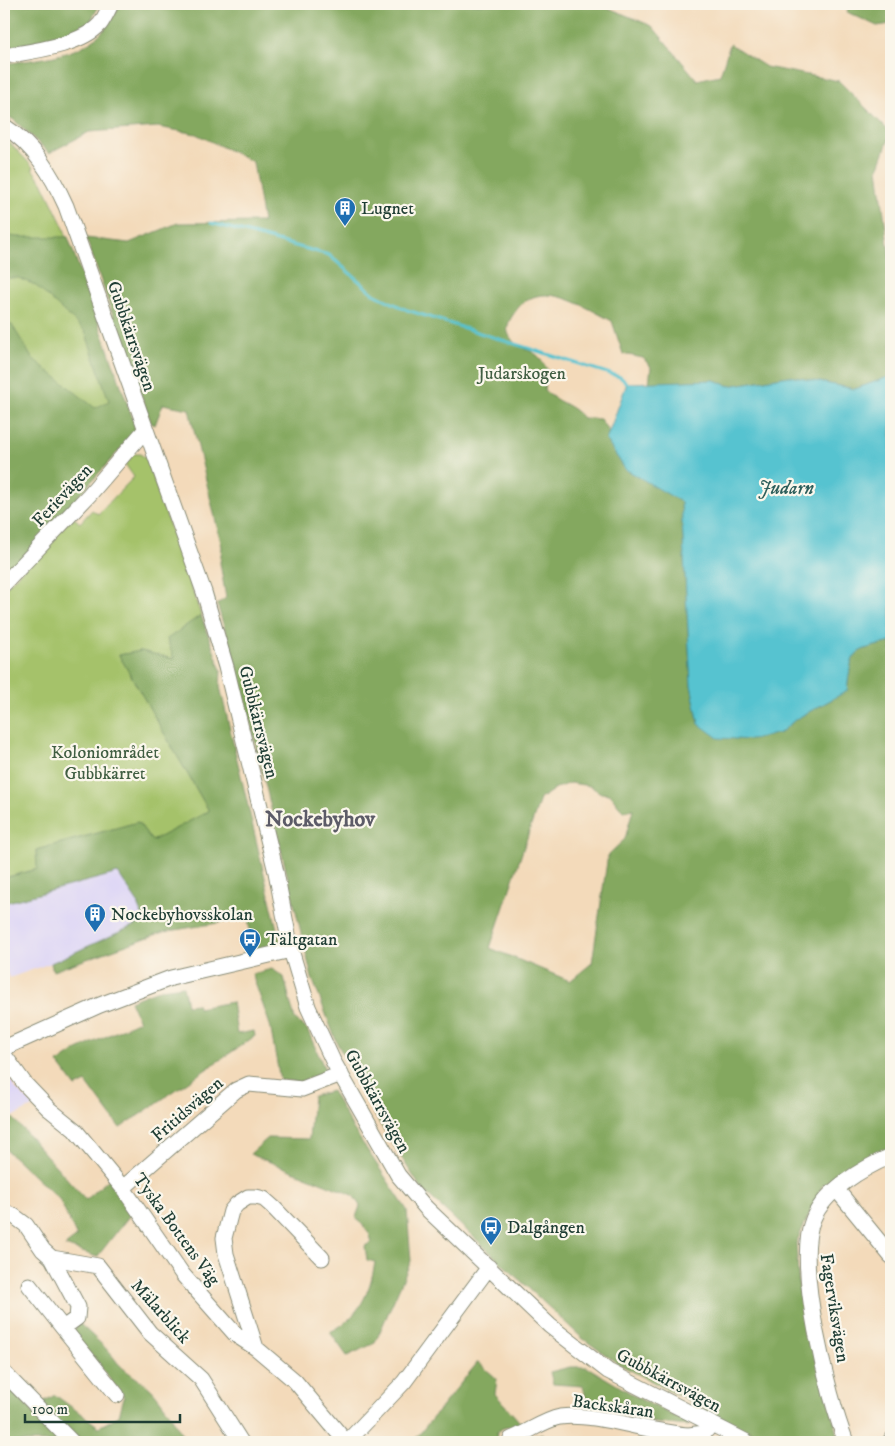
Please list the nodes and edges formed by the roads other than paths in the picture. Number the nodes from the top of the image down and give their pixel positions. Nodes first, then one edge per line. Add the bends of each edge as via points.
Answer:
1 (111, 4) edge
2 (4, 56) edge
3 (4, 126) edge
4 (145, 430) junction
5 (4, 584) edge
6 (291, 950) junction
7 (4, 1048) edge
8 (4, 1055) edge
9 (341, 1074) junction
10 (891, 1156) edge
11 (124, 1188) junction
12 (837, 1190) junction
13 (4, 1212) edge
14 (891, 1256) edge
15 (52, 1258) junction
16 (322, 1258) dead end
17 (489, 1267) junction
18 (29, 1285) dead end
19 (63, 1328) junction
20 (256, 1348) junction
21 (4, 1373) edge
22 (117, 1395) dead end
23 (712, 1425) junction
24 (511, 1439) dead end
25 (72, 1442) edge
26 (241, 1442) edge
27 (346, 1442) edge
28 (746, 1442) edge
29 (846, 1442) edge

1 - 2 street via 99,25 78,38 52,47
3 - 4 street, Gubbkärrsvägen via 40,159 57,186
4 - 5 street, Ferievägen via 89,495
4 - 6 street, Gubbkärrsvägen via 204,592 226,667 276,872
6 - 7 street via 171,978 100,1005
6 - 9 street, Gubbkärrsvägen via 308,1007
8 - 11 street, Tyska Bottens Väg via 25,1084 75,1130
9 - 11 street, Fritidsvägen via 302,1089 249,1084 236,1090
9 - 17 street, Gubbkärrsvägen via 398,1175 426,1208
10 - 12 street, Fagerviksvägen
11 - 20 street, Tyska Bottens Väg via 183,1275 236,1335
12 - 14 street
12 - 29 street, Fagerviksvägen via 813,1218 807,1239 813,1306 824,1364
13 - 15 street via 26,1225 42,1250
15 - 19 street via 78,1307 78,1318
15 - 26 street, Mälarblick via 98,1266 150,1333 201,1379
16 - 20 street via 264,1199 248,1197 231,1211 224,1238 226,1254
17 - 23 street, Gubbkärrsvägen via 550,1326 608,1371
17 - 27 street via 404,1382
18 - 19 street
19 - 22 street
20 - 27 street, Tyska Bottens Väg via 295,1381
21 - 25 street
23 - 24 street, Backskåran via 704,1433 689,1435 580,1417 560,1417
23 - 28 street, Gubbkärrsvägen

